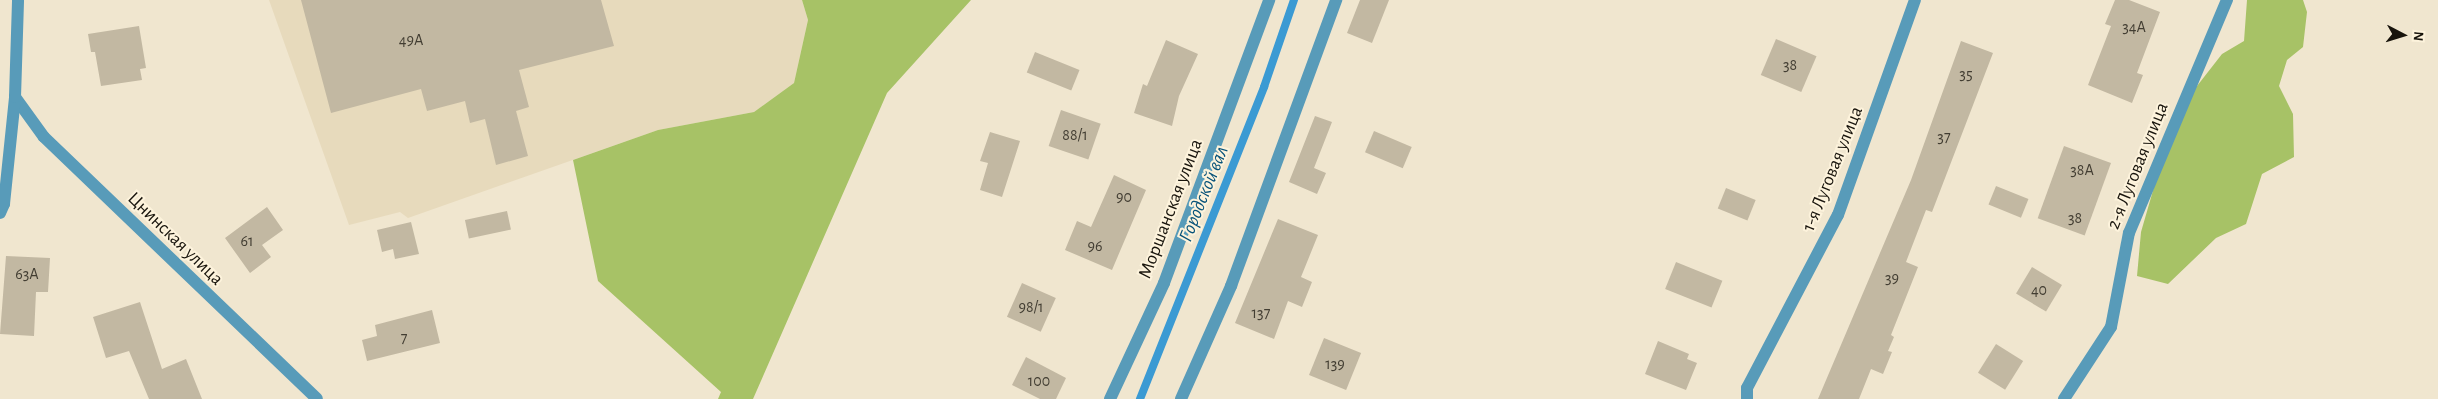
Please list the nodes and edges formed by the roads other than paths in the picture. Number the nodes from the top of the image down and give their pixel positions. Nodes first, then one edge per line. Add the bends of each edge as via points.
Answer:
1 (18, 0) edge
2 (1269, 0) edge
3 (1336, 0) edge
4 (1915, 0) edge
5 (2227, 0) edge
6 (16, 97) junction
7 (0, 213) edge
8 (317, 399) edge
9 (1110, 399) edge
10 (1181, 399) edge
11 (1747, 399) edge
12 (2064, 399) edge

1 - 6 street
2 - 9 street, Моршанская улица via 1164,283
3 - 10 street via 1231,286
4 - 11 street, 1-я Луговая улица via 1838,215 1747,388
5 - 12 street, 2-я Луговая улица via 2129,233 2111,328
6 - 7 street via 4,204
6 - 8 street, Цнинская улица via 44,137

